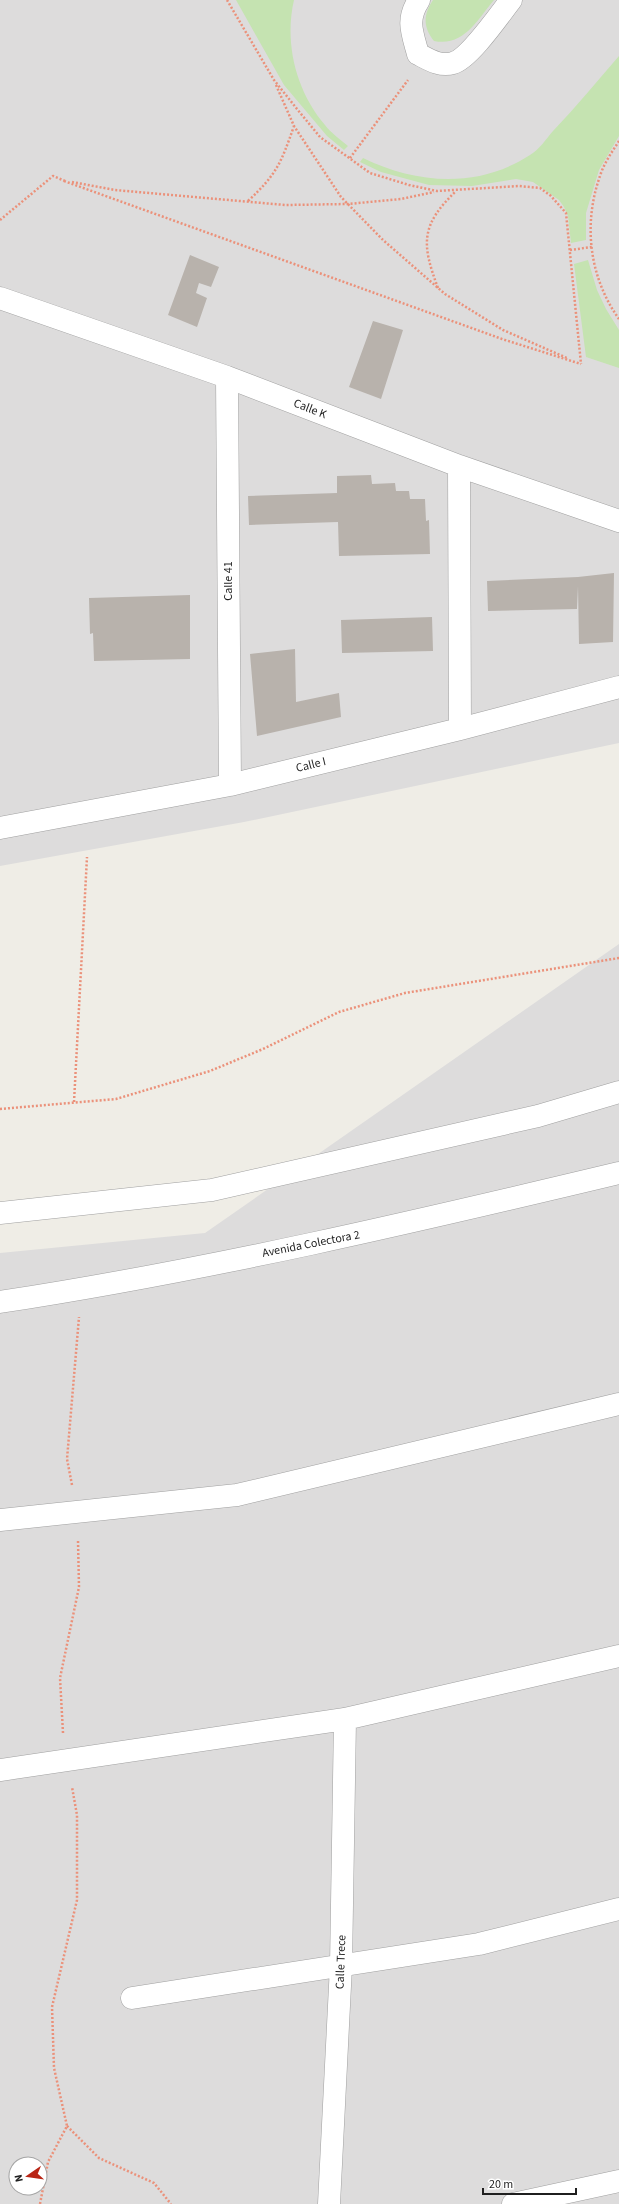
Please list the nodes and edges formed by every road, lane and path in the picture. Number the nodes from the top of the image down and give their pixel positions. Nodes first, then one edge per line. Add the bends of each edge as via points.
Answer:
1 (227, 0) edge
2 (418, 0) edge
3 (511, 0) edge
4 (425, 57) junction
5 (274, 80) junction
6 (294, 126) junction
7 (619, 141) edge
8 (350, 158) junction
9 (64, 181) junction
10 (437, 191) junction
11 (456, 191) junction
12 (248, 201) junction
13 (348, 204) junction
14 (0, 220) edge
15 (592, 247) junction
16 (570, 250) junction
17 (438, 288) junction
18 (0, 298) edge
19 (619, 319) edge
20 (580, 364) junction
21 (227, 377) junction
22 (459, 466) junction
23 (619, 521) edge
24 (619, 687) edge
25 (460, 729) junction
26 (230, 785) junction
27 (0, 828) edge
28 (87, 857) dead end
29 (619, 958) edge
30 (619, 1092) edge
31 (74, 1102) junction
32 (0, 1109) edge
33 (619, 1173) edge
34 (0, 1214) edge
35 (0, 1302) edge
36 (619, 1404) edge
37 (0, 1520) edge
38 (619, 1656) edge
39 (345, 1719) junction
40 (0, 1770) edge
41 (619, 1909) edge
42 (341, 1966) junction
43 (132, 1998) dead end
44 (67, 2126) dead end
45 (619, 2181) edge
46 (171, 2204) edge
47 (329, 2204) edge
48 (513, 2204) edge

1 - 5 path
2 - 4 street via 411,12 411,31 418,54
3 - 4 street via 477,45 453,63 436,63
4 - 8 path
5 - 6 path
5 - 8 path via 320,137
6 - 12 path via 283,159 270,180
6 - 13 path
7 - 15 path via 605,164 596,191 590,219
8 - 10 path via 370,173
9 - 12 path via 115,190
9 - 14 path via 53,176
9 - 20 path via 494,336
10 - 11 path
10 - 13 path via 401,199
11 - 16 path via 519,186 540,188 566,213
11 - 17 path via 439,208 429,224 426,245 428,264
12 - 13 path via 285,205
13 - 17 path via 383,240
15 - 16 path
15 - 19 path via 598,280
16 - 20 path
17 - 20 path via 503,330
18 - 21 street, Calle K
21 - 22 street, Calle K
21 - 26 street, Calle 41
22 - 23 street, Calle K
22 - 25 street
24 - 25 street, Calle I
25 - 26 street, Calle I
26 - 27 street, Calle I
28 - 31 path
29 - 31 path via 405,993 339,1012 263,1049 210,1071 116,1099
30 - 34 street via 538,1116 212,1190
31 - 32 path
33 - 35 street, Avenida Colectora 2 via 356,1236 81,1290
36 - 37 street via 236,1495
38 - 39 street
39 - 40 street
39 - 42 street, Calle Trece
41 - 42 street via 479,1944
42 - 43 street
42 - 47 street, Calle Trece
44 - 46 path via 99,2158 154,2183
45 - 48 street

